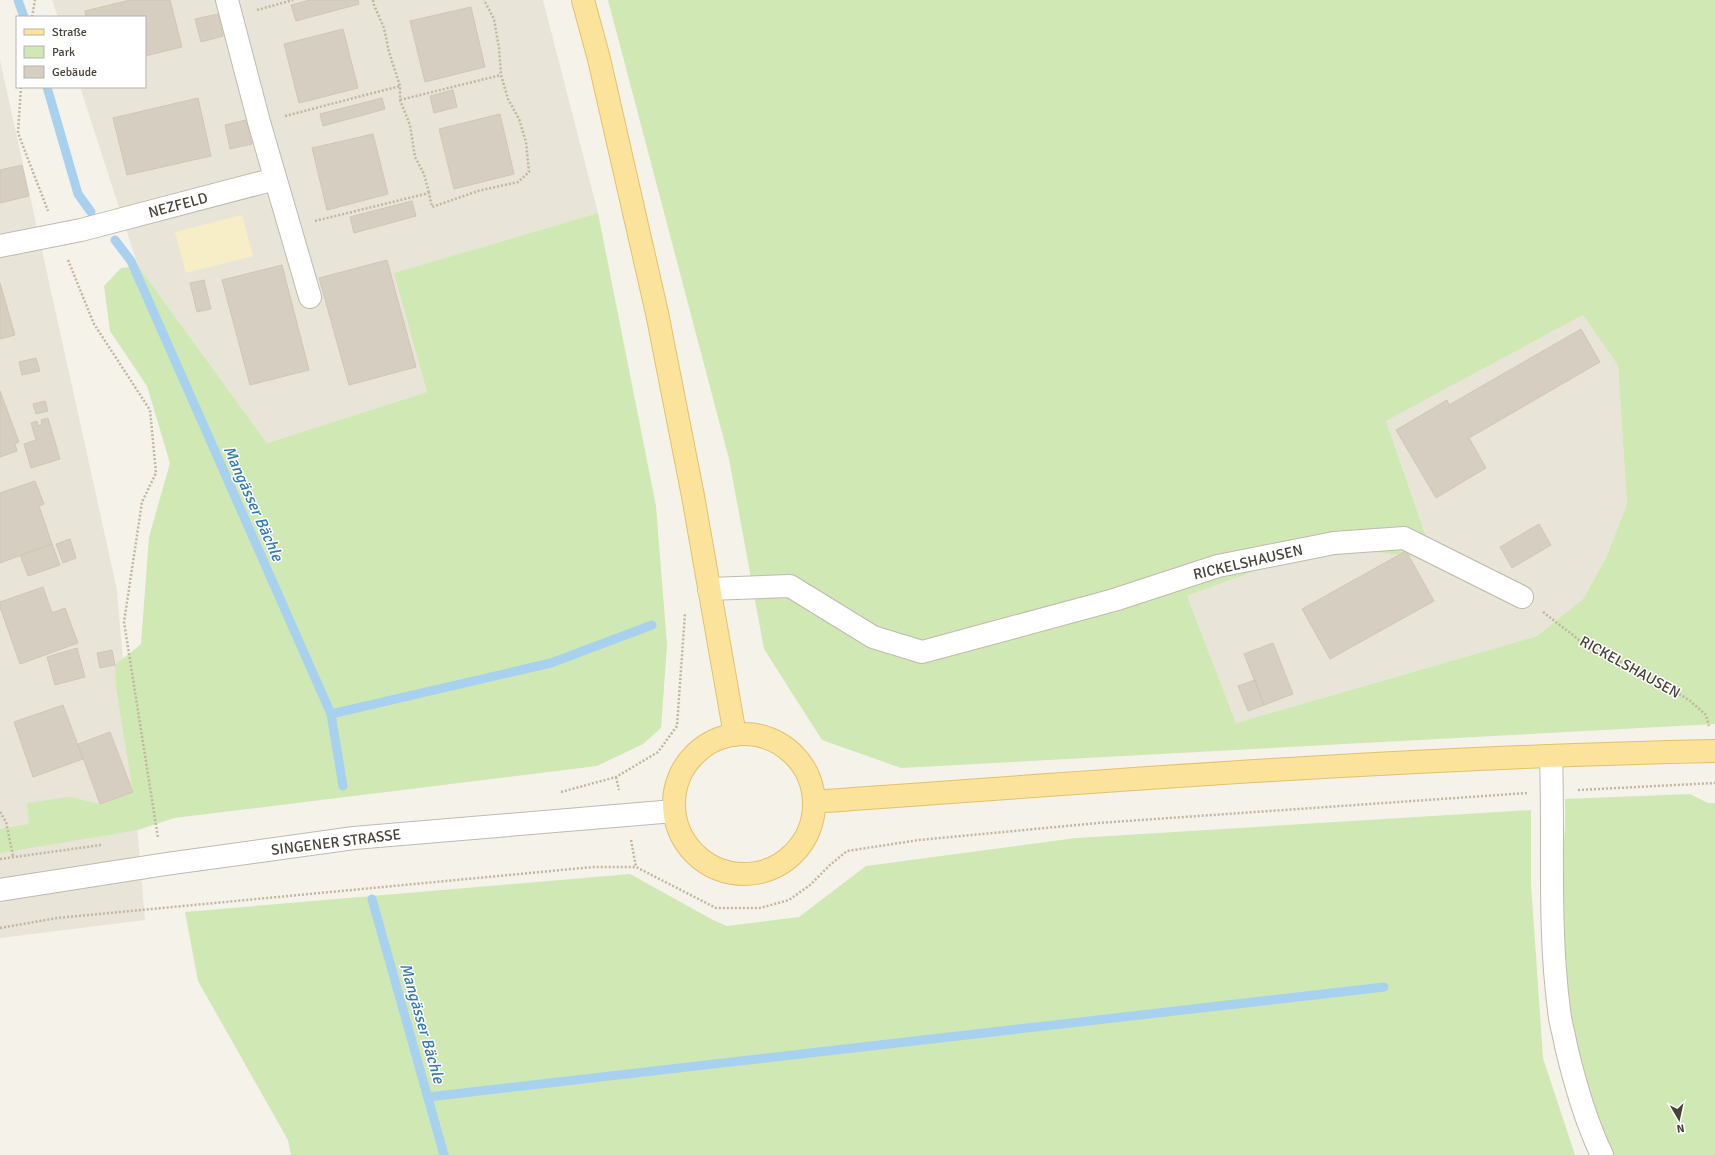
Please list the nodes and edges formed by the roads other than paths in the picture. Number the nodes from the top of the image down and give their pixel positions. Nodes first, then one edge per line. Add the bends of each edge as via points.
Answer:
1 (582, 0) edge
2 (229, 8) edge
3 (275, 179) junction
4 (0, 246) edge
5 (310, 298) dead end
6 (709, 589) junction
7 (1522, 597) road end
8 (735, 735) junction
9 (1715, 751) edge
10 (1551, 756) junction
11 (814, 802) junction
12 (674, 811) junction
13 (0, 890) edge
14 (1602, 1155) edge

1 - 6 main road via 599,59 657,313
2 - 3 street
3 - 4 street, NEZFELD via 58,236
3 - 5 street
6 - 7 street, RICKELSHAUSEN via 790,586 872,637 922,652 1114,600 1218,566 1334,543 1404,538
6 - 8 main road
8 - 11 main road via 759,735 780,744 798,759 810,779
8 - 12 main road via 714,740 697,752 683,769 676,790
9 - 10 main road
10 - 11 main road via 1221,772
10 - 14 street via 1554,944 1559,1011 1572,1073 1589,1130
11 - 12 main road via 811,826 800,846 782,862 761,872 737,874 714,868 694,853 681,834
12 - 13 street, SINGENER STRASSE via 354,838

